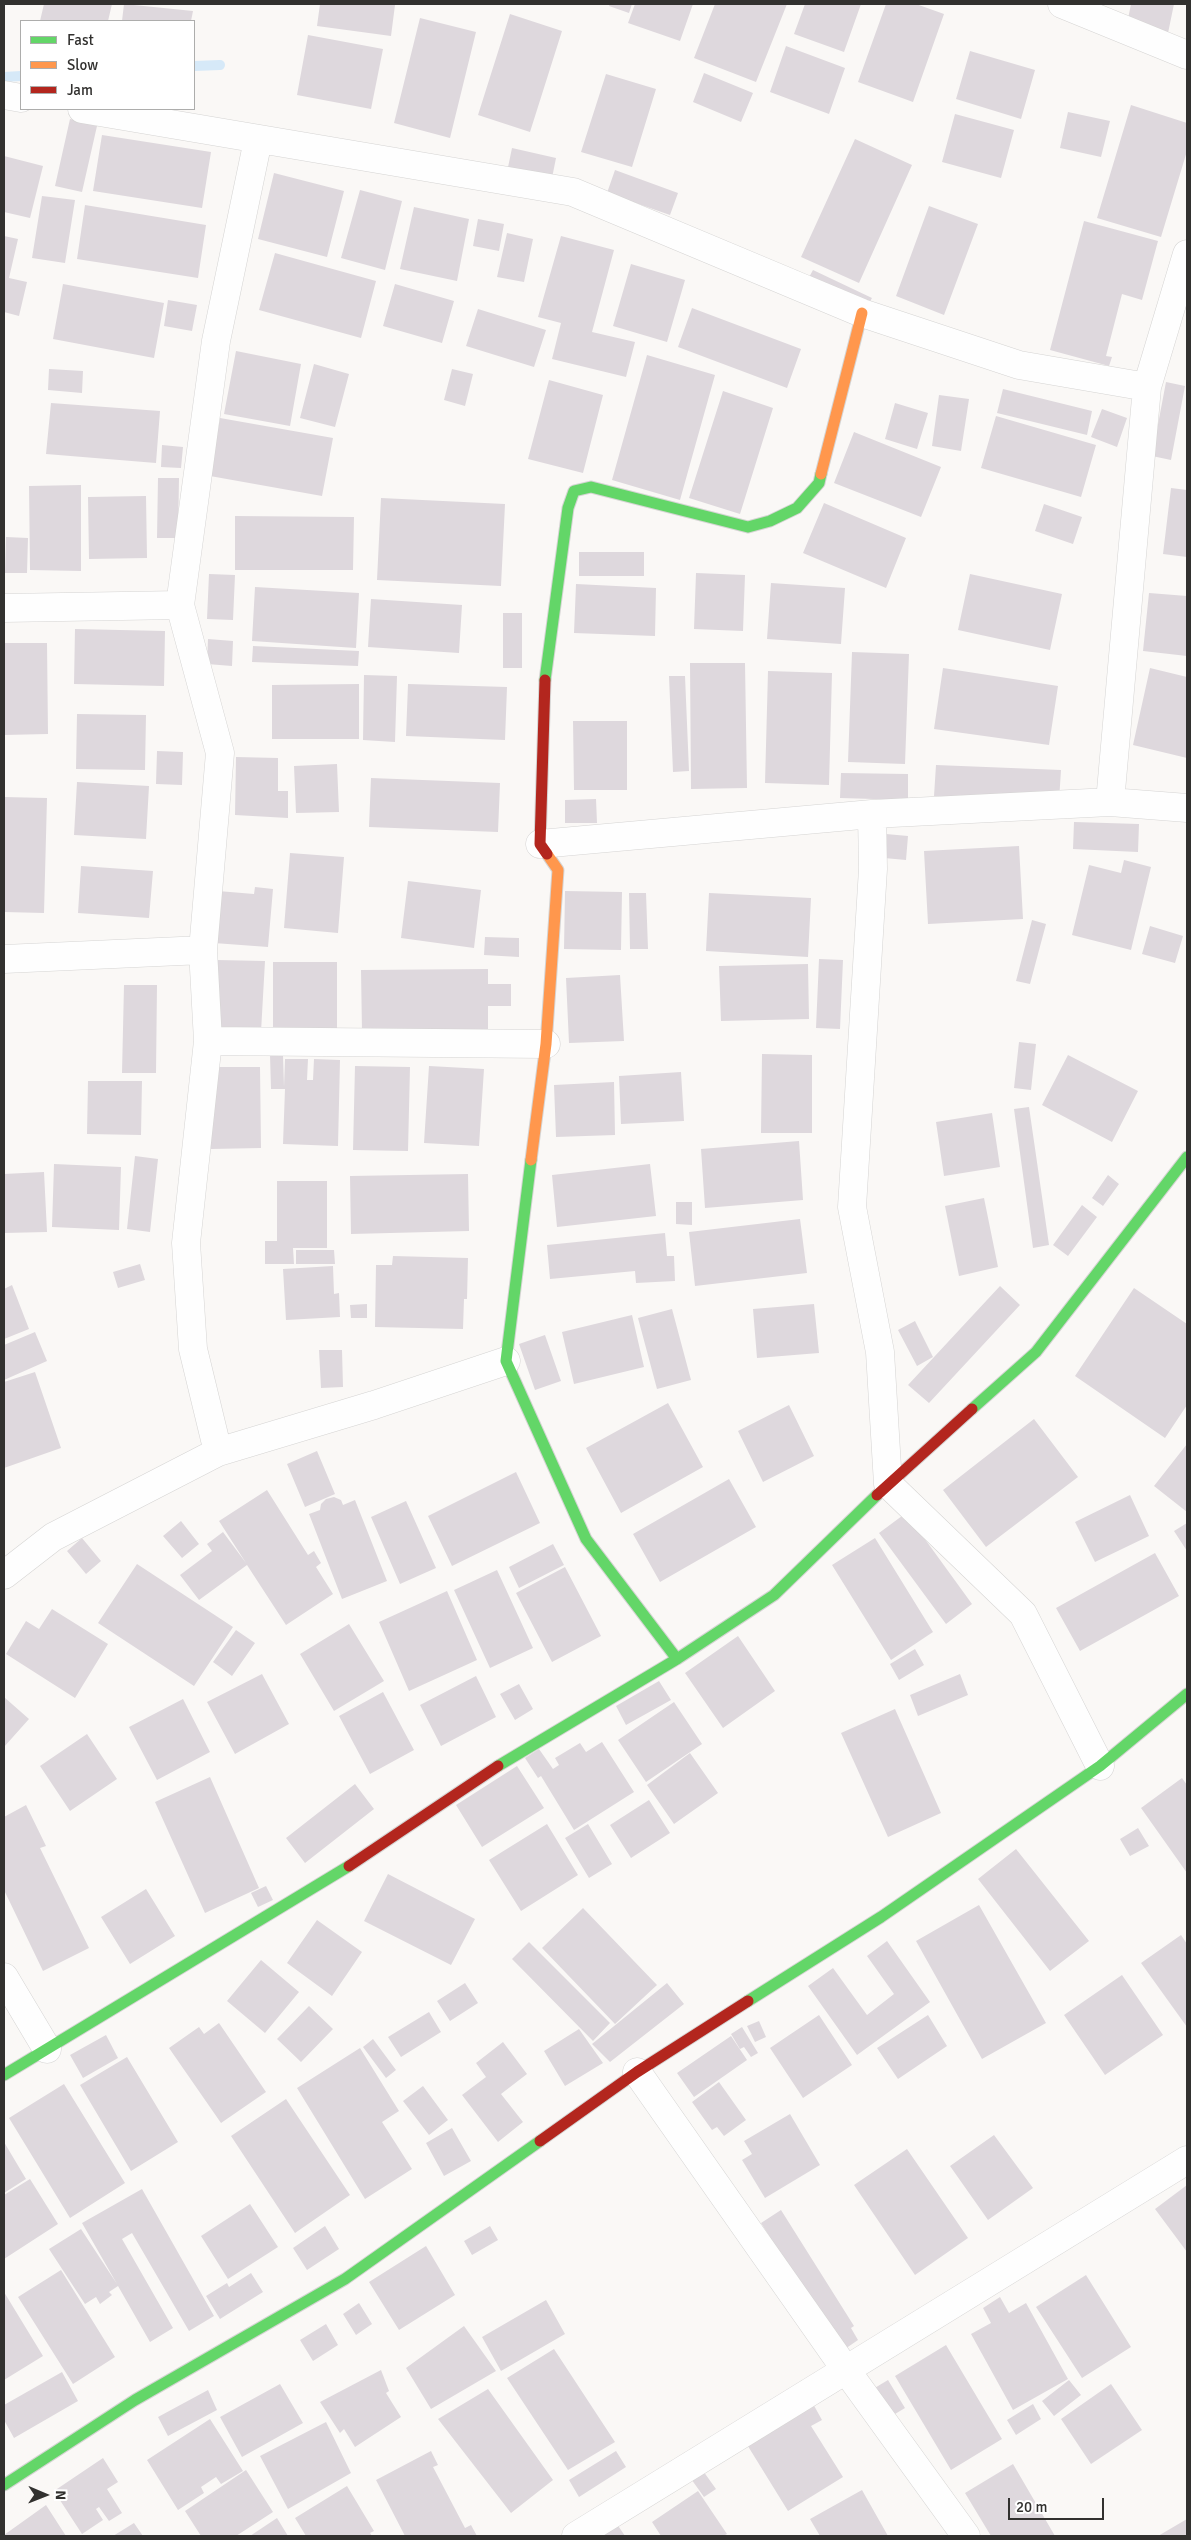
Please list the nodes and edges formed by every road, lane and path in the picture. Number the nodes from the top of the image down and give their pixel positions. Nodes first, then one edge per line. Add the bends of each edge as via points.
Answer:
1 (1062, 4) edge
2 (1187, 55) edge
3 (4, 95) edge
4 (20, 98) edge
5 (88, 110) edge
6 (258, 140) junction
7 (1187, 254) edge
8 (862, 313) junction
9 (1147, 387) junction
10 (180, 605) junction
11 (4, 608) edge
12 (1110, 802) junction
13 (1187, 808) edge
14 (872, 814) junction
15 (540, 844) junction
16 (203, 950) junction
17 (4, 959) edge
18 (208, 1041) junction
19 (546, 1044) junction
20 (1187, 1157) edge
21 (506, 1361) junction
22 (218, 1452) junction
23 (888, 1484) junction
24 (4, 1575) edge
25 (677, 1659) junction
26 (1187, 1694) edge
27 (1100, 1766) junction
28 (4, 1977) edge
29 (47, 2049) junction
30 (637, 2072) junction
31 (4, 2075) edge
32 (1187, 2160) edge
33 (846, 2370) junction
34 (4, 2485) edge
35 (576, 2536) edge
36 (966, 2536) edge

1 - 2 street
3 - 4 street
5 - 6 street
6 - 8 street via 572,192
6 - 10 street via 216,341
7 - 9 street
8 - 9 street via 1020,365
8 - 15 street via 819,483 797,508 748,527 592,487 574,491 568,508 546,672
9 - 12 street
10 - 11 street
10 - 16 street via 220,753
12 - 13 street
12 - 14 street
14 - 15 street
14 - 23 street via 873,869 852,1207 880,1352
15 - 19 street via 558,870
16 - 17 street
16 - 18 street
18 - 19 street
18 - 22 street via 186,1243 193,1349
19 - 21 street
20 - 23 street via 1036,1352
21 - 22 street
21 - 25 street via 586,1539
22 - 24 street via 53,1537
23 - 25 street via 774,1595
23 - 27 street via 1023,1614
25 - 29 street via 529,1746 347,1867
26 - 27 street
27 - 30 street via 881,1917
28 - 29 street
29 - 31 street
30 - 33 street
30 - 34 street via 345,2278 135,2400
32 - 33 street
33 - 35 street
33 - 36 street

